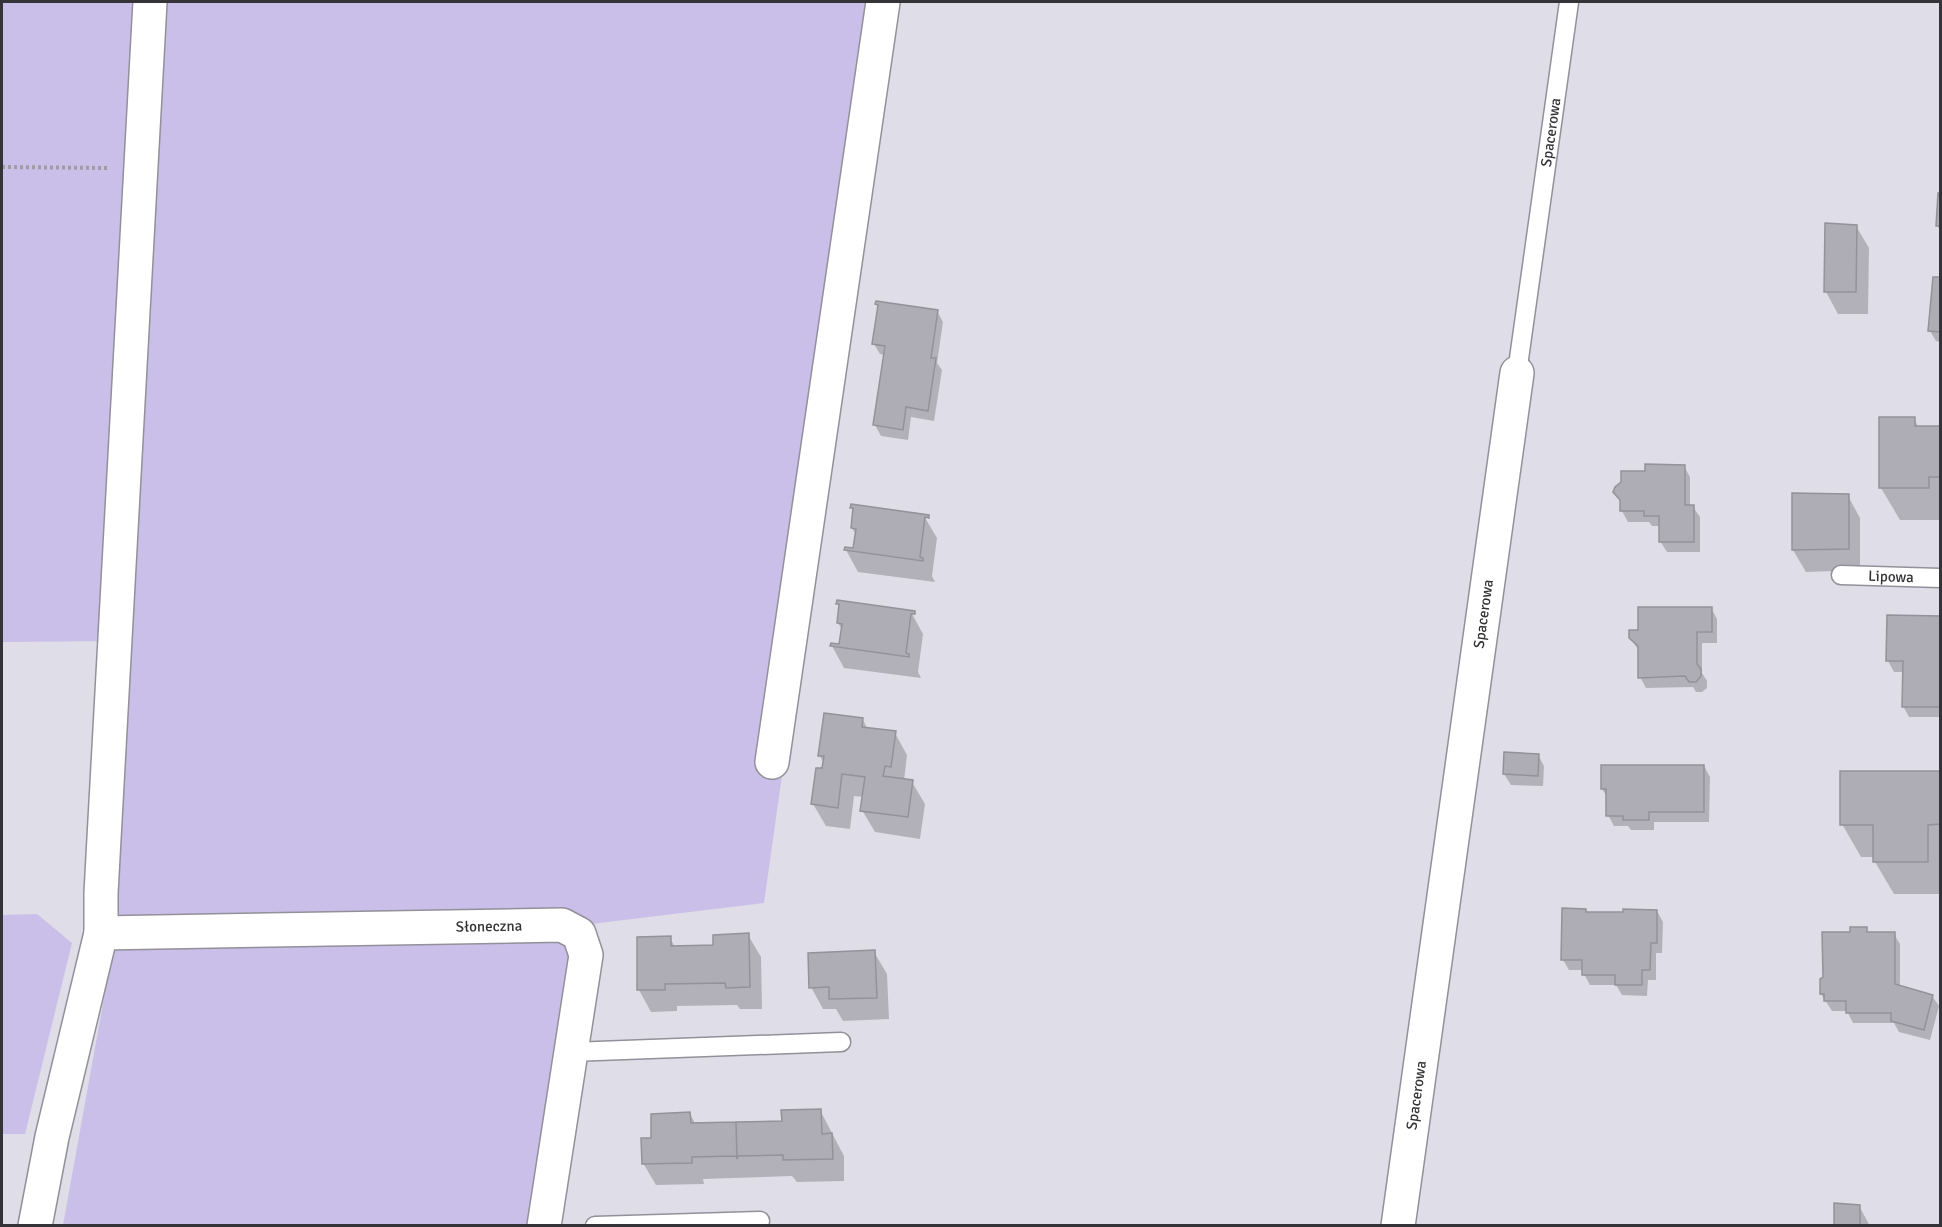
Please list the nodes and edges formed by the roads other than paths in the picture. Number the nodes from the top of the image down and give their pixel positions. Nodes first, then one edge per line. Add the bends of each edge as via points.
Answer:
1 (150, 2) edge
2 (883, 2) edge
3 (1569, 2) edge
4 (1517, 373) joint
5 (1841, 575) dead end
6 (1941, 578) edge
7 (772, 762) dead end
8 (101, 933) junction
9 (841, 1042) dead end
10 (571, 1052) junction
11 (760, 1221) dead end
12 (35, 1226) edge
13 (544, 1226) edge
14 (595, 1226) edge
15 (1398, 1226) edge

1 - 8 street
2 - 7 street
3 - 4 lane, Spacerowa
4 - 15 street, Spacerowa
5 - 6 lane, Lipowa
8 - 10 street, Słoneczna via 562,925 579,934 586,955
8 - 12 street
9 - 10 lane
10 - 13 street, Słoneczna
11 - 14 lane

